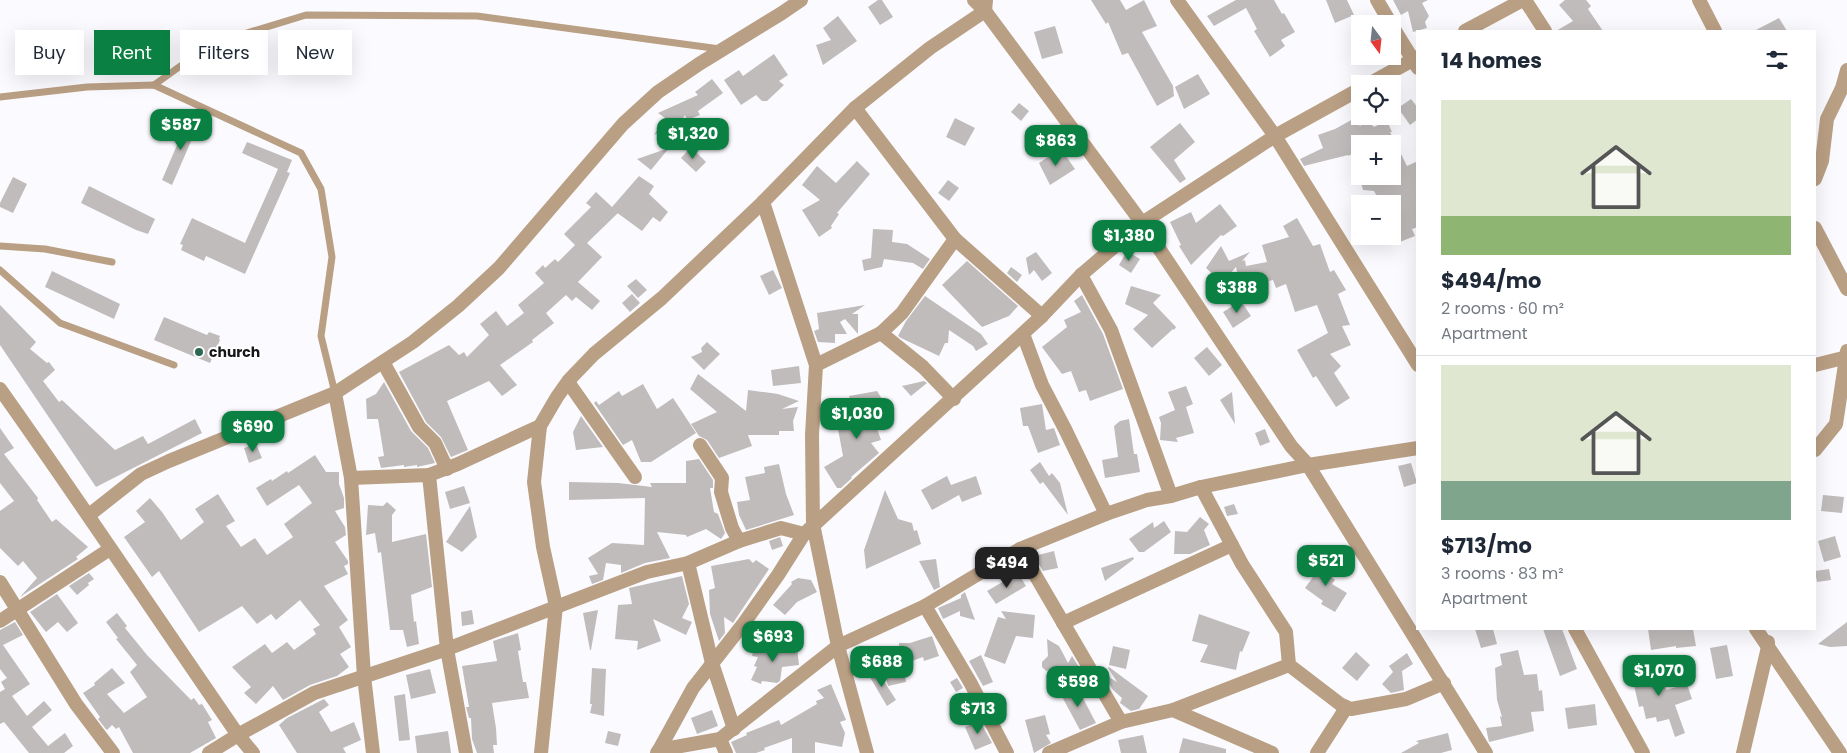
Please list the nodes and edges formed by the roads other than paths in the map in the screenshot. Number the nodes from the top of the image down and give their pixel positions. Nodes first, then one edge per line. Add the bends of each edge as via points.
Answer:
1 (801, 0) edge
2 (974, 0) edge
3 (1177, 0) edge
4 (1377, 0) edge
5 (1524, 0) edge
6 (1699, 0) edge
7 (986, 6) edge
8 (1386, 15) edge
9 (1467, 30) edge
10 (1544, 30) edge
11 (1714, 30) edge
12 (1401, 38) edge
13 (722, 50) junction
14 (1416, 61) edge
15 (1847, 70) edge
16 (1387, 75) edge
17 (154, 85) junction
18 (1351, 94) edge
19 (0, 97) edge
20 (855, 108) junction
21 (1275, 136) junction
22 (1816, 176) edge
23 (763, 202) junction
24 (1142, 223) junction
25 (1816, 230) edge
26 (954, 239) junction
27 (0, 246) edge
28 (112, 262) dead end
29 (0, 270) edge
30 (1081, 275) junction
31 (1847, 289) edge
32 (1042, 316) junction
33 (881, 333) junction
34 (1023, 334) junction
35 (1847, 355) edge
36 (1416, 361) edge
37 (383, 362) junction
38 (174, 365) dead end
39 (816, 365) junction
40 (1816, 365) edge
41 (568, 382) junction
42 (0, 389) edge
43 (334, 393) junction
44 (954, 399) junction
45 (540, 426) junction
46 (700, 445) dead end
47 (1416, 448) edge
48 (1816, 449) edge
49 (1308, 466) junction
50 (447, 469) junction
51 (429, 476) junction
52 (635, 477) dead end
53 (351, 478) junction
54 (1201, 488) junction
55 (1171, 496) junction
56 (1106, 514) junction
57 (89, 515) junction
58 (808, 529) junction
59 (739, 541) junction
60 (1232, 545) junction
61 (110, 549) junction
62 (1020, 549) junction
63 (688, 563) junction
64 (0, 582) edge
65 (556, 606) junction
66 (925, 606) junction
67 (16, 610) junction
68 (0, 621) edge
69 (1063, 623) junction
70 (1576, 630) edge
71 (1757, 630) edge
72 (1767, 630) edge
73 (838, 646) junction
74 (1768, 646) junction
75 (447, 649) junction
76 (712, 663) junction
77 (1289, 664) junction
78 (364, 676) junction
79 (1444, 683) junction
80 (1346, 708) junction
81 (1173, 710) junction
82 (1121, 722) junction
83 (734, 729) junction
84 (238, 735) junction
85 (720, 739) junction
86 (658, 752) edge
87 (113, 753) edge
88 (209, 753) edge
89 (253, 753) edge
90 (373, 753) edge
91 (466, 753) edge
92 (541, 753) edge
93 (726, 753) edge
94 (867, 753) edge
95 (1006, 753) edge
96 (1049, 753) edge
97 (1272, 753) edge
98 (1317, 753) edge
99 (1486, 753) edge
100 (1643, 753) edge
101 (1743, 753) edge
102 (1840, 753) edge

1 - 13 street
2 - 7 street
3 - 21 street
4 - 8 street
5 - 9 street
5 - 10 street
6 - 11 street
7 - 20 street
7 - 24 street
12 - 14 street
13 - 17 lane via 477,16 306,15 211,44
13 - 37 street via 658,92 637,111 499,268 458,306
14 - 16 street
15 - 22 street via 1826,119 1822,161
17 - 19 lane via 87,87
17 - 43 lane via 301,153 321,189 332,257 321,336
18 - 21 street
20 - 23 street
20 - 26 street
21 - 24 street
21 - 36 street
23 - 39 street
23 - 41 street via 662,298 594,354
24 - 30 street
24 - 49 street via 1291,446
25 - 31 street
26 - 32 street
26 - 33 street via 902,313
27 - 28 lane via 45,249
29 - 38 lane via 60,323
30 - 32 street
30 - 55 street via 1111,330
32 - 34 street
33 - 39 street
33 - 44 street
34 - 44 street
34 - 56 street via 1042,385
35 - 40 street
35 - 48 street via 1836,424
37 - 43 street
37 - 50 street via 419,427 435,443
39 - 58 street
41 - 45 street
41 - 52 street
42 - 57 street
43 - 53 street
43 - 57 street via 142,474
44 - 58 street
45 - 50 street
45 - 65 street via 534,482
46 - 59 street via 722,478 721,492
47 - 49 street
49 - 54 street
49 - 79 street
50 - 51 street
51 - 53 street
51 - 75 street
53 - 78 street
54 - 55 street
54 - 60 street
55 - 56 street via 1147,500
56 - 62 street
57 - 61 street
58 - 59 street via 781,528
58 - 73 street
58 - 76 street via 744,623
59 - 63 street
60 - 69 street
60 - 77 street via 1286,632
61 - 67 street
61 - 84 street
62 - 66 street
62 - 69 street
63 - 65 street via 647,572
63 - 76 street
64 - 67 street
65 - 75 street
65 - 92 street
66 - 73 street
66 - 95 street via 970,682
67 - 68 street
67 - 87 street via 76,704
69 - 82 street
70 - 100 street
71 - 74 street
72 - 74 street
73 - 83 street
73 - 94 street
74 - 101 street
74 - 102 street
75 - 78 street
75 - 91 street
76 - 83 street
76 - 86 street via 688,696
77 - 80 street
77 - 81 street
78 - 84 street via 314,693
78 - 90 street
79 - 80 street via 1406,699
79 - 99 street
80 - 98 street
81 - 82 street
81 - 97 street
82 - 96 street
83 - 85 street
84 - 88 street
84 - 89 street
85 - 86 street
85 - 93 street

